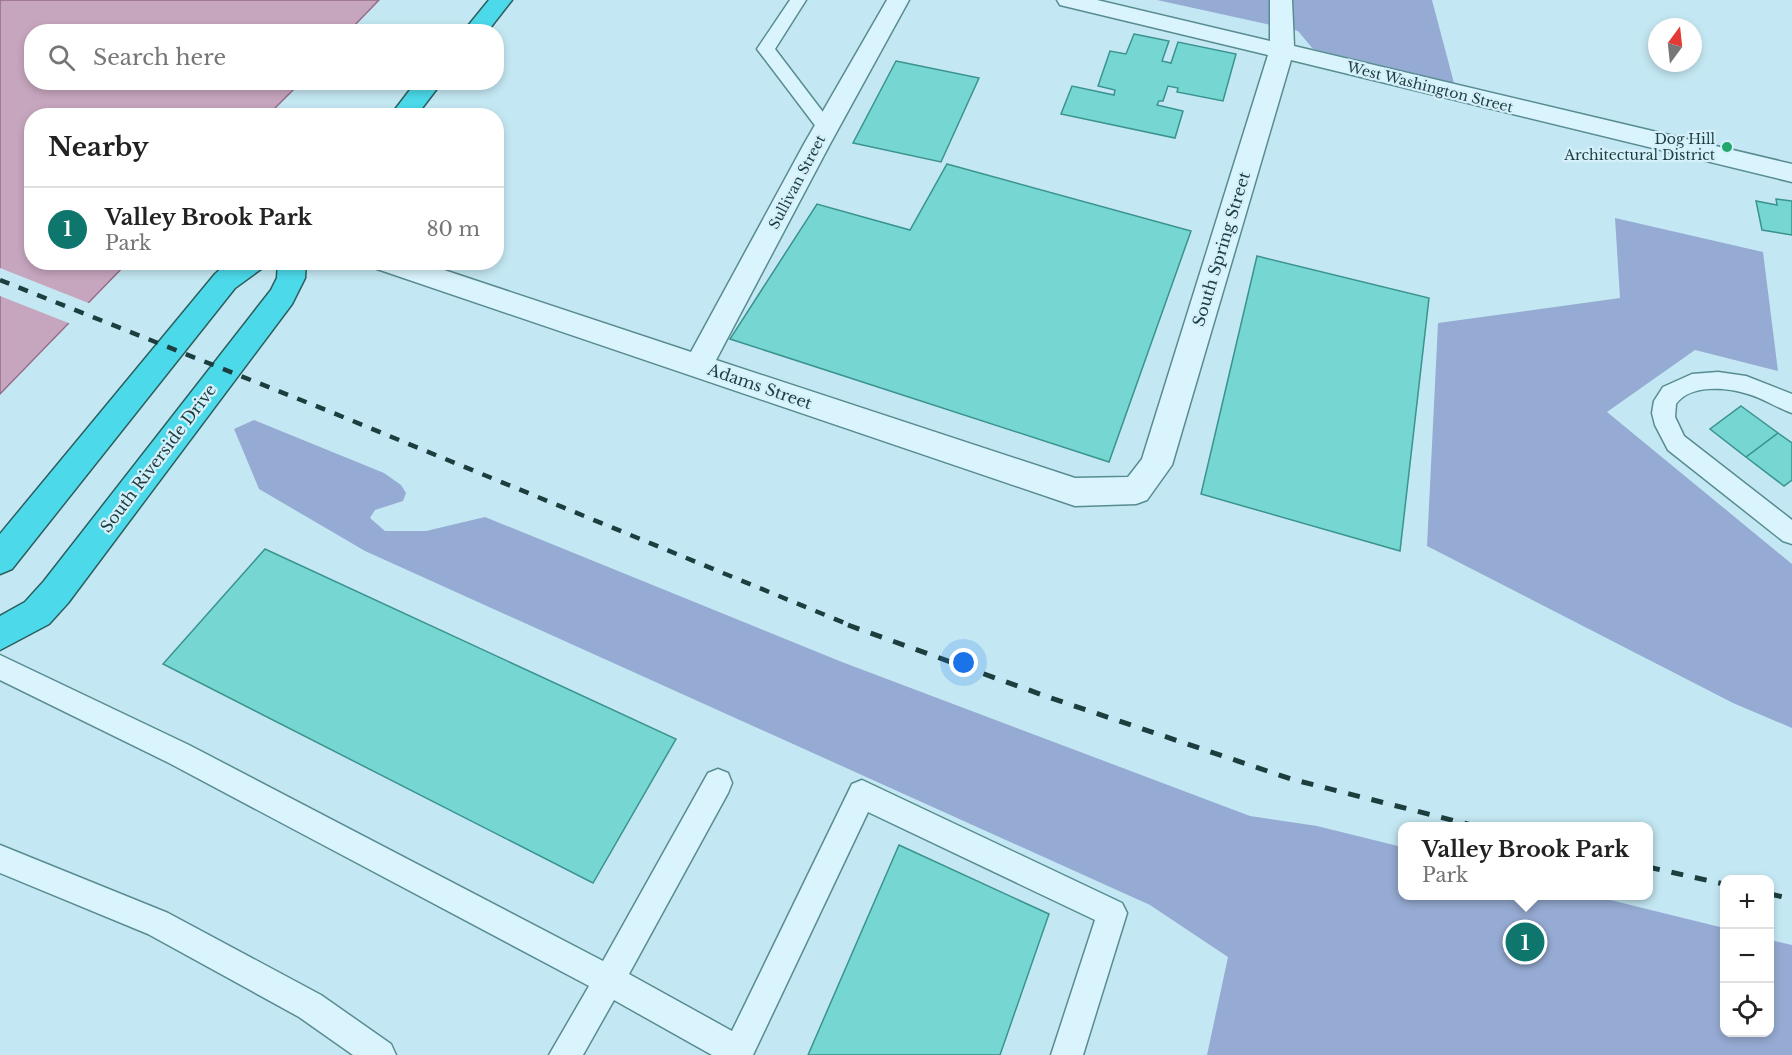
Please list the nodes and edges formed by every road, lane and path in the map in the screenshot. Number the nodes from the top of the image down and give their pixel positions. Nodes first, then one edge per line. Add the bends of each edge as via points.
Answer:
1 (501, 0) edge
2 (798, 0) edge
3 (898, 0) edge
4 (1068, 0) edge
5 (1281, 0) edge
6 (481, 24) edge
7 (1282, 49) junction
8 (423, 90) edge
9 (409, 108) edge
10 (826, 128) junction
11 (1792, 173) edge
12 (237, 270) edge
13 (292, 270) edge
14 (411, 270) edge
15 (699, 365) junction
16 (1792, 404) edge
17 (1136, 490) joint
18 (1792, 534) edge
19 (0, 559) edge
20 (0, 634) edge
21 (0, 667) edge
22 (718, 783) dead end
23 (0, 859) edge
24 (609, 980) junction
25 (737, 1054) edge
26 (380, 1055) edge
27 (565, 1055) edge
28 (1067, 1055) edge

1 - 6 highway
2 - 10 lane via 766,49
3 - 10 street, Sullivan Street
4 - 7 street, West Washington Street
5 - 7 street, South Spring Street
7 - 11 street, West Washington Street
7 - 17 street, South Spring Street via 1156,465
8 - 9 highway
10 - 15 street, Sullivan Street
12 - 19 highway
13 - 20 highway, South Riverside Drive via 282,296 56,592 37,613
14 - 15 street, Adams Street
15 - 17 street, Adams Street via 1075,492
16 - 18 lane via 1741,383 1708,381 1683,385 1668,395 1663,411 1676,443
21 - 24 lane via 179,753
22 - 24 lane
23 - 26 lane via 158,923 310,1006
24 - 25 lane
24 - 27 lane
25 - 28 lane via 862,794 1112,913

